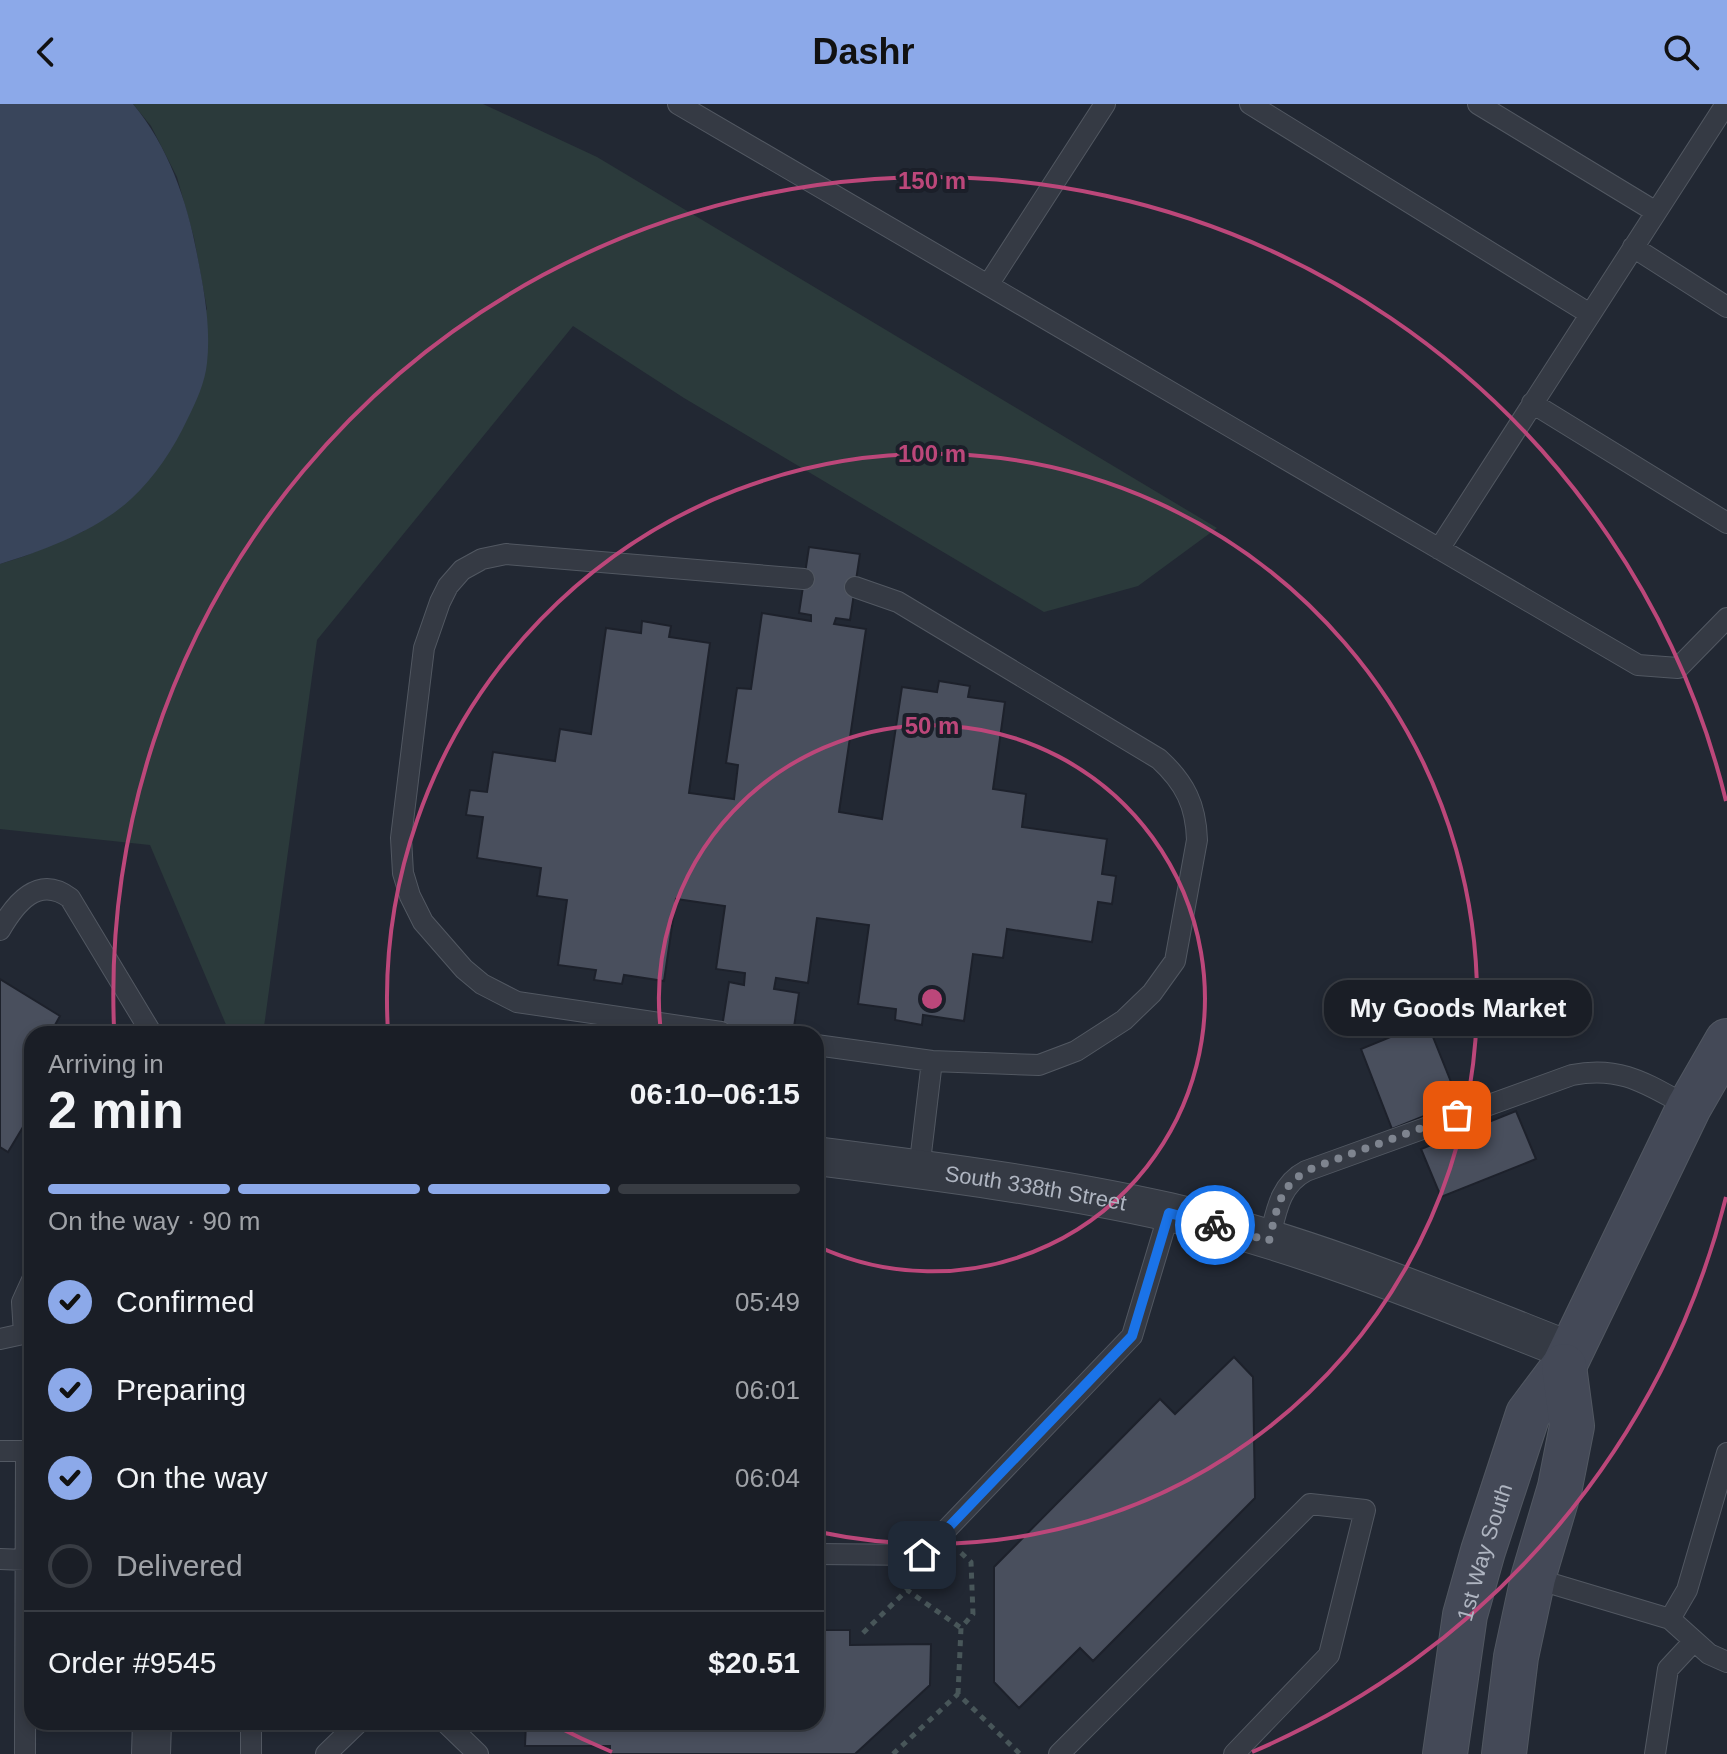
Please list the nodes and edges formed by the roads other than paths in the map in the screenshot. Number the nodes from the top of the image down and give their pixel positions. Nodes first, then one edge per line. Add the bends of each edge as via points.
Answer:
1 (678, 104) edge
2 (1105, 104) edge
3 (1250, 104) edge
4 (1478, 104) edge
5 (1726, 104) edge
6 (1656, 212) junction
7 (1633, 247) junction
8 (988, 285) junction
9 (1727, 307) edge
10 (1590, 314) junction
11 (1532, 403) junction
12 (1727, 523) edge
13 (1439, 549) junction
14 (804, 579) dead end
15 (855, 587) dead end
16 (1727, 618) edge
17 (0, 930) edge
18 (147, 1026) edge
19 (648, 1026) edge
20 (1727, 1041) edge
21 (824, 1046) edge
22 (932, 1061) junction
23 (1689, 1107) junction
24 (824, 1157) edge
25 (919, 1170) junction
26 (1169, 1213) junction
27 (1269, 1241) junction
28 (24, 1334) edge
29 (0, 1339) edge
30 (1567, 1358) junction
31 (0, 1451) edge
32 (24, 1451) edge
33 (1727, 1453) edge
34 (824, 1554) edge
35 (0, 1559) edge
36 (24, 1560) edge
37 (1533, 1578) junction
38 (1670, 1619) junction
39 (1694, 1641) junction
40 (1727, 1662) edge
41 (25, 1730) edge
42 (152, 1730) edge
43 (251, 1730) edge
44 (352, 1730) edge
45 (453, 1730) edge
46 (331, 1753) edge
47 (25, 1754) edge
48 (151, 1754) edge
49 (251, 1754) edge
50 (478, 1754) edge
51 (1059, 1754) edge
52 (1234, 1754) edge
53 (1445, 1754) edge
54 (1504, 1754) edge
55 (1655, 1754) edge

1 - 8 lane
2 - 8 lane
3 - 10 lane
4 - 6 lane
5 - 6 lane
6 - 7 lane
7 - 9 lane
7 - 10 lane
8 - 13 lane
10 - 11 lane
11 - 12 lane
11 - 13 lane
13 - 16 lane via 1638,665 1678,668
14 - 19 lane via 506,554 462,570 440,602 424,648 401,838 410,896 423,922 482,984 517,1002
15 - 22 lane via 898,602 1159,759 1183,784 1197,825 1175,961 1124,1020 1076,1051 1039,1065
17 - 18 lane via 25,898 39,890 62,892
20 - 23 main road, 1st Way South
21 - 22 lane
22 - 25 lane
23 - 27 lane via 1631,1076 1609,1071 1572,1075 1296,1176 1283,1192
23 - 30 main road, 1st Way South
24 - 25 street, South 338th Street
25 - 26 street, South 338th Street
26 - 27 street, South 338th Street
26 - 34 lane via 1132,1336 922,1555
27 - 30 street, South 338th Street via 1410,1288
28 - 29 lane
30 - 37 main road via 1572,1426
30 - 53 main road, 1st Way South via 1528,1414 1483,1551 1465,1615
31 - 32 lane
33 - 38 lane via 1687,1590
35 - 36 lane
37 - 38 lane
37 - 54 main road
38 - 39 lane
39 - 40 lane
39 - 55 lane via 1668,1669
41 - 47 lane
42 - 48 street
43 - 49 lane
44 - 46 lane
45 - 50 lane
51 - 52 lane via 1310,1504 1365,1510 1329,1655

